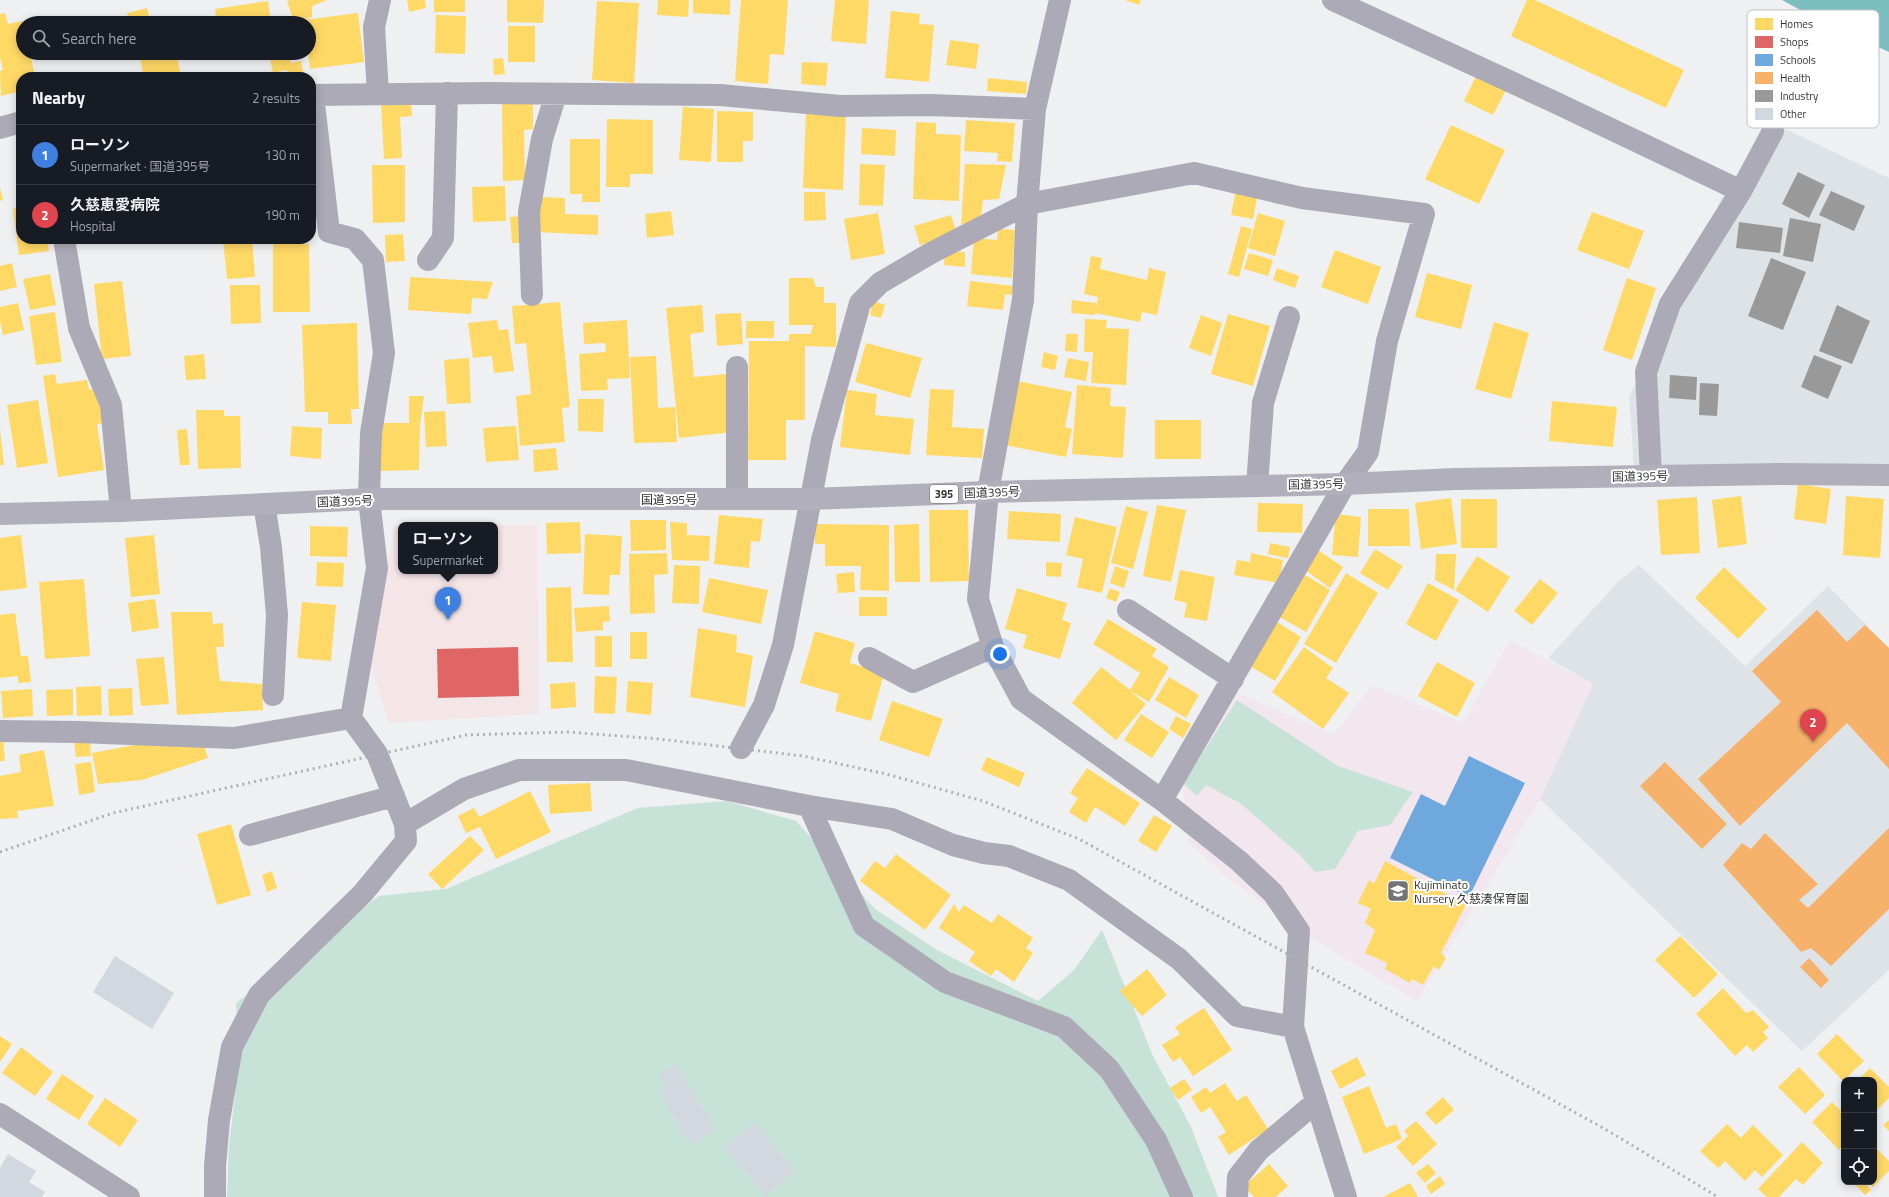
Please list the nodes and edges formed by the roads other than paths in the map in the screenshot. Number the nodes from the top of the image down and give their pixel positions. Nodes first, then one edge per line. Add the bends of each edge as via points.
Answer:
1 (380, 0) edge
2 (1060, 0) edge
3 (1333, 0) edge
4 (378, 94) junction
5 (447, 94) junction
6 (556, 94) junction
7 (316, 95) edge
8 (1035, 109) junction
9 (16, 123) edge
10 (316, 127) edge
11 (0, 128) edge
12 (1773, 131) dead end
13 (1741, 192) junction
14 (1027, 204) junction
15 (65, 244) edge
16 (428, 260) dead end
17 (532, 295) dead end
18 (1289, 318) dead end
19 (736, 367) dead end
20 (1889, 475) edge
21 (1651, 476) junction
22 (1345, 484) junction
23 (1257, 486) junction
24 (988, 492) junction
25 (369, 499) junction
26 (737, 499) junction
27 (811, 499) junction
28 (264, 504) junction
29 (121, 511) junction
30 (0, 514) edge
31 (1128, 610) dead end
32 (993, 647) junction
33 (869, 658) dead end
34 (1233, 679) junction
35 (273, 695) dead end
36 (351, 718) junction
37 (0, 731) edge
38 (741, 748) dead end
39 (394, 796) junction
40 (1162, 800) junction
41 (809, 806) junction
42 (405, 824) junction
43 (250, 835) dead end
44 (1292, 1027) junction
45 (1315, 1103) junction
46 (0, 1114) edge
47 (129, 1197) edge
48 (215, 1197) edge
49 (1182, 1197) edge
50 (1237, 1197) edge
51 (1346, 1197) edge

1 - 4 street via 374,27
2 - 8 street
3 - 13 street
4 - 5 street
4 - 7 street
5 - 6 street
5 - 16 street via 443,238
6 - 8 street via 720,95 840,106 931,105
6 - 17 street via 542,139 529,212
8 - 14 street
9 - 11 street
10 - 25 street via 329,232 355,240 373,260 384,353 371,433
12 - 13 street
13 - 21 street via 1670,304 1646,372
14 - 22 street via 1194,173 1302,198 1424,214 1387,341 1368,452
14 - 24 street via 1024,300
14 - 27 street via 931,252 880,282 860,303 822,440
15 - 29 street via 79,328 111,405
18 - 23 street via 1263,403
19 - 26 street
20 - 21 highway, 国道395号 / 395
21 - 22 highway, 国道395号 / 395 via 1455,479
22 - 23 highway, 国道395号 / 395
22 - 34 street
23 - 24 highway, 国道395号 / 395
24 - 27 highway, 国道395号 / 395
24 - 32 street via 978,599
25 - 26 highway, 国道395号 / 395
25 - 28 highway, 国道395号 / 395
25 - 36 street via 377,568
26 - 27 highway, 国道395号 / 395
27 - 38 street via 783,645 764,706
28 - 29 highway, 国道395号 / 395
28 - 35 street via 277,615
29 - 30 highway, 国道395号 / 395
31 - 34 street
32 - 33 street via 913,682
32 - 40 street via 1021,699
34 - 40 street
36 - 37 street via 234,738
36 - 39 street via 376,754
39 - 42 street
39 - 43 street
40 - 44 street via 1239,861 1273,893 1299,931
41 - 42 street via 626,770 519,770 464,789
41 - 44 street via 892,819 953,845 1009,856 1069,880 1179,959 1236,1016
41 - 49 street via 864,926 945,982 1064,1027 1109,1069 1156,1140
42 - 48 street via 406,841 363,893 259,995 232,1048 219,1120
44 - 45 street
45 - 50 street via 1259,1150 1238,1177
45 - 51 street
46 - 47 street

